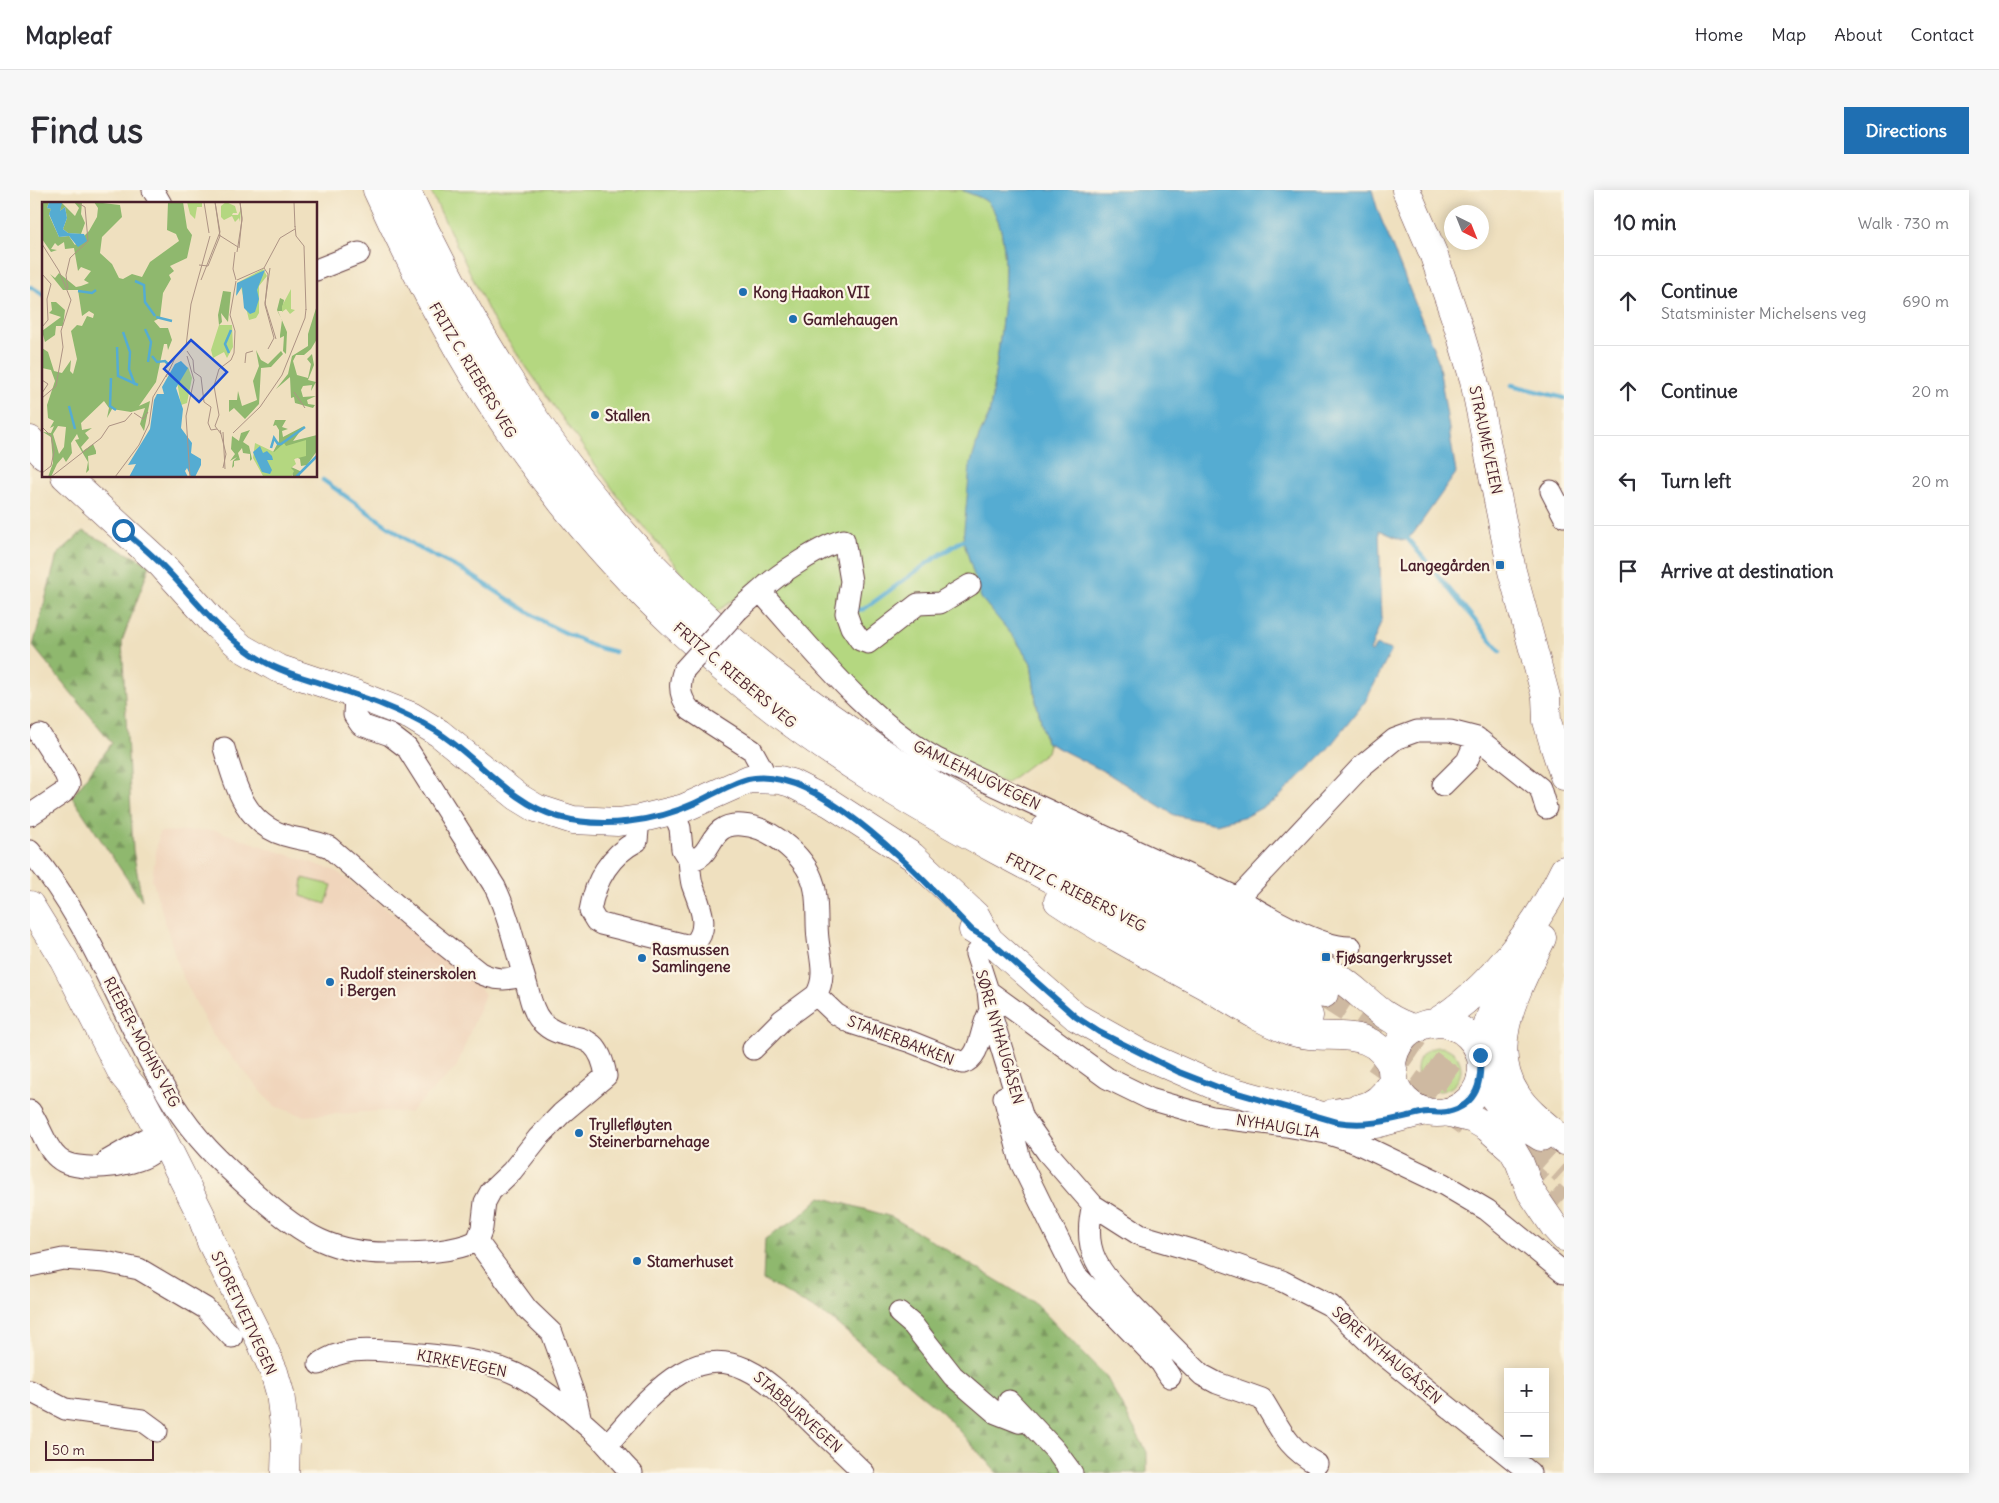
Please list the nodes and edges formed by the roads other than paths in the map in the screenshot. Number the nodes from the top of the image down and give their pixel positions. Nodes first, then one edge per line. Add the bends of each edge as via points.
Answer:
1 (153, 190) edge
2 (377, 190) edge
3 (406, 190) edge
4 (1406, 190) edge
5 (160, 202) edge
6 (359, 253) dead end
7 (318, 269) edge
8 (30, 440) edge
9 (42, 453) edge
10 (67, 478) edge
11 (1551, 491) dead end
12 (1564, 516) edge
13 (970, 585) dead end
14 (760, 591) junction
15 (355, 694) junction
16 (1546, 697) junction
17 (1564, 728) edge
18 (40, 734) dead end
19 (1478, 738) junction
20 (224, 748) dead end
21 (1564, 776) edge
22 (761, 779) junction
23 (877, 782) junction
24 (1443, 785) dead end
25 (944, 792) junction
26 (1546, 808) dead end
27 (673, 811) junction
28 (30, 816) edge
29 (639, 819) junction
30 (30, 851) edge
31 (689, 860) junction
32 (1564, 870) edge
33 (1238, 898) junction
34 (30, 905) edge
35 (1564, 907) edge
36 (1542, 938) junction
37 (989, 940) junction
38 (1351, 947) dead end
39 (523, 976) junction
40 (816, 994) junction
41 (989, 1001) junction
42 (1425, 1026) junction
43 (996, 1031) junction
44 (753, 1050) dead end
45 (1481, 1066) junction
46 (1393, 1073) junction
47 (30, 1111) edge
48 (1436, 1112) junction
49 (1322, 1116) junction
50 (1564, 1141) edge
51 (153, 1144) junction
52 (1564, 1150) edge
53 (1093, 1205) junction
54 (1564, 1237) edge
55 (477, 1241) junction
56 (30, 1266) edge
57 (1564, 1273) edge
58 (899, 1312) dead end
59 (232, 1337) dead end
60 (319, 1364) dead end
61 (1170, 1377) dead end
62 (30, 1391) edge
63 (1009, 1401) dead end
64 (1024, 1417) junction
65 (581, 1421) junction
66 (157, 1431) dead end
67 (607, 1445) junction
68 (1317, 1464) dead end
69 (285, 1473) edge
70 (632, 1473) edge
71 (864, 1473) edge
72 (1072, 1473) edge
73 (1530, 1473) edge

1 - 5 street
2 - 23 main road, FRITZ C. RIEBERS VEG via 463,359 518,444 580,523 666,616 736,680 798,728
3 - 25 main road, FRITZ C. RIEBERS VEG via 462,301 513,389 570,469 625,535 698,609 755,660 849,730
4 - 16 main road, STRAUMEVEIEN via 1439,271 1474,380 1512,572
6 - 7 street
8 - 9 main road
10 - 15 main road via 161,564 216,625 242,648 277,668
11 - 12 street
13 - 14 street via 940,603 918,604 868,644 860,640 851,628 846,613 851,581 844,540 801,561
14 - 22 street, bridge via 738,610 684,670 679,684 690,710 752,750 762,768
14 - 33 street, GAMLEHAUGVEGEN via 869,710 919,749
15 - 29 main road via 406,714 439,733 536,808 573,820
15 - 39 street via 354,715 357,720 367,728 390,735 408,748 495,887 503,903
16 - 17 main road, STRAUMEVEIEN
16 - 21 main road, STRAUMEVEIEN via 1548,721
18 - 28 street via 69,784 63,794
19 - 24 street via 1467,760
19 - 26 street via 1540,788
19 - 33 street via 1437,730 1417,731 1395,739 1362,766
20 - 39 street via 242,800 262,825 284,835 329,847 480,973 505,980
22 - 27 main road via 749,779
22 - 37 main road via 780,780 800,787 912,856 976,916
23 - 25 main road, FRITZ C. RIEBERS VEG via 1011,860 1204,958 1316,1005 1252,954
23 - 46 main road via 973,849 1103,931 1277,1025 1310,1035 1360,1037 1381,1051
25 - 42 main road via 998,807 1108,857 1336,976 1388,1019
27 - 29 main road
27 - 31 street via 680,828 682,849
29 - 31 street via 637,840 618,853 597,885 590,911 596,921 694,944 700,935 702,916
30 - 55 street, RIEBER-MOHNS VEG via 80,921 170,1098 200,1140 228,1171 292,1225 316,1240 343,1250 371,1254 408,1253 466,1246
31 - 40 street via 705,854 719,830 740,824 766,831 792,851 810,876 816,891 823,971 822,983
32 - 42 main road via 1513,950 1492,975 1470,999
33 - 38 street, GAMLEHAUGVEGEN via 1309,936
34 - 51 main road, STORETVEITVEGEN via 64,960 123,1075 128,1101
35 - 36 main road
36 - 45 main road via 1515,968 1499,996 1486,1025
36 - 50 main road via 1505,1028 1504,1065 1517,1095
37 - 41 street, SØRE NYHAUGÅSEN via 976,954
37 - 49 main road via 1060,1005 1099,1032 1179,1072 1220,1088
39 - 55 street via 540,1021 548,1028 590,1042 604,1063 606,1076 562,1113 491,1191 485,1202
40 - 41 street, STAMERBAKKEN via 851,1024 911,1042 963,1063 975,1054
40 - 44 street via 782,1020
41 - 43 street, SØRE NYHAUGÅSEN
41 - 57 street, NYHAUGLIA via 1108,1078 1150,1099 1212,1117 1326,1133 1357,1143 1443,1184 1487,1210
42 - 45 main road via 1443,1024 1462,1031 1470,1037
42 - 46 main road via 1406,1036 1399,1046
43 - 53 street, SØRE NYHAUGÅSEN via 1023,1118 1047,1152
43 - 61 street via 995,1044 1007,1116 1021,1163 1076,1275 1161,1363
45 - 48 main road via 1478,1087 1465,1104
45 - 52 main road via 1498,1105 1507,1115
46 - 48 main road via 1407,1102
46 - 49 main road via 1387,1093 1378,1101 1349,1112
47 - 51 street via 50,1148 59,1159 74,1166 100,1165
48 - 49 main road via 1366,1125 1337,1122
48 - 54 main road via 1473,1119 1512,1149 1543,1211
51 - 69 main road, STORETVEITVEGEN via 173,1194 211,1242 274,1372 284,1417
53 - 68 street via 1091,1246 1106,1279 1202,1375 1262,1398 1290,1445 1301,1456
53 - 73 street, SØRE NYHAUGÅSEN via 1140,1235 1282,1281 1331,1306 1376,1348
55 - 65 street via 528,1309 552,1332
56 - 59 street via 63,1259 105,1262 139,1269 205,1308
58 - 64 street via 953,1376 996,1413 1019,1422
60 - 65 street, KIRKEVEGEN via 330,1356 352,1351 414,1354 480,1364 516,1374
62 - 66 street via 65,1409 142,1420
63 - 64 street
64 - 72 street
65 - 67 street, KIRKEVEGEN
67 - 70 street, KIRKEVEGEN
67 - 71 street, STABBURVEGEN via 651,1398 682,1372 718,1362 734,1364 762,1376

